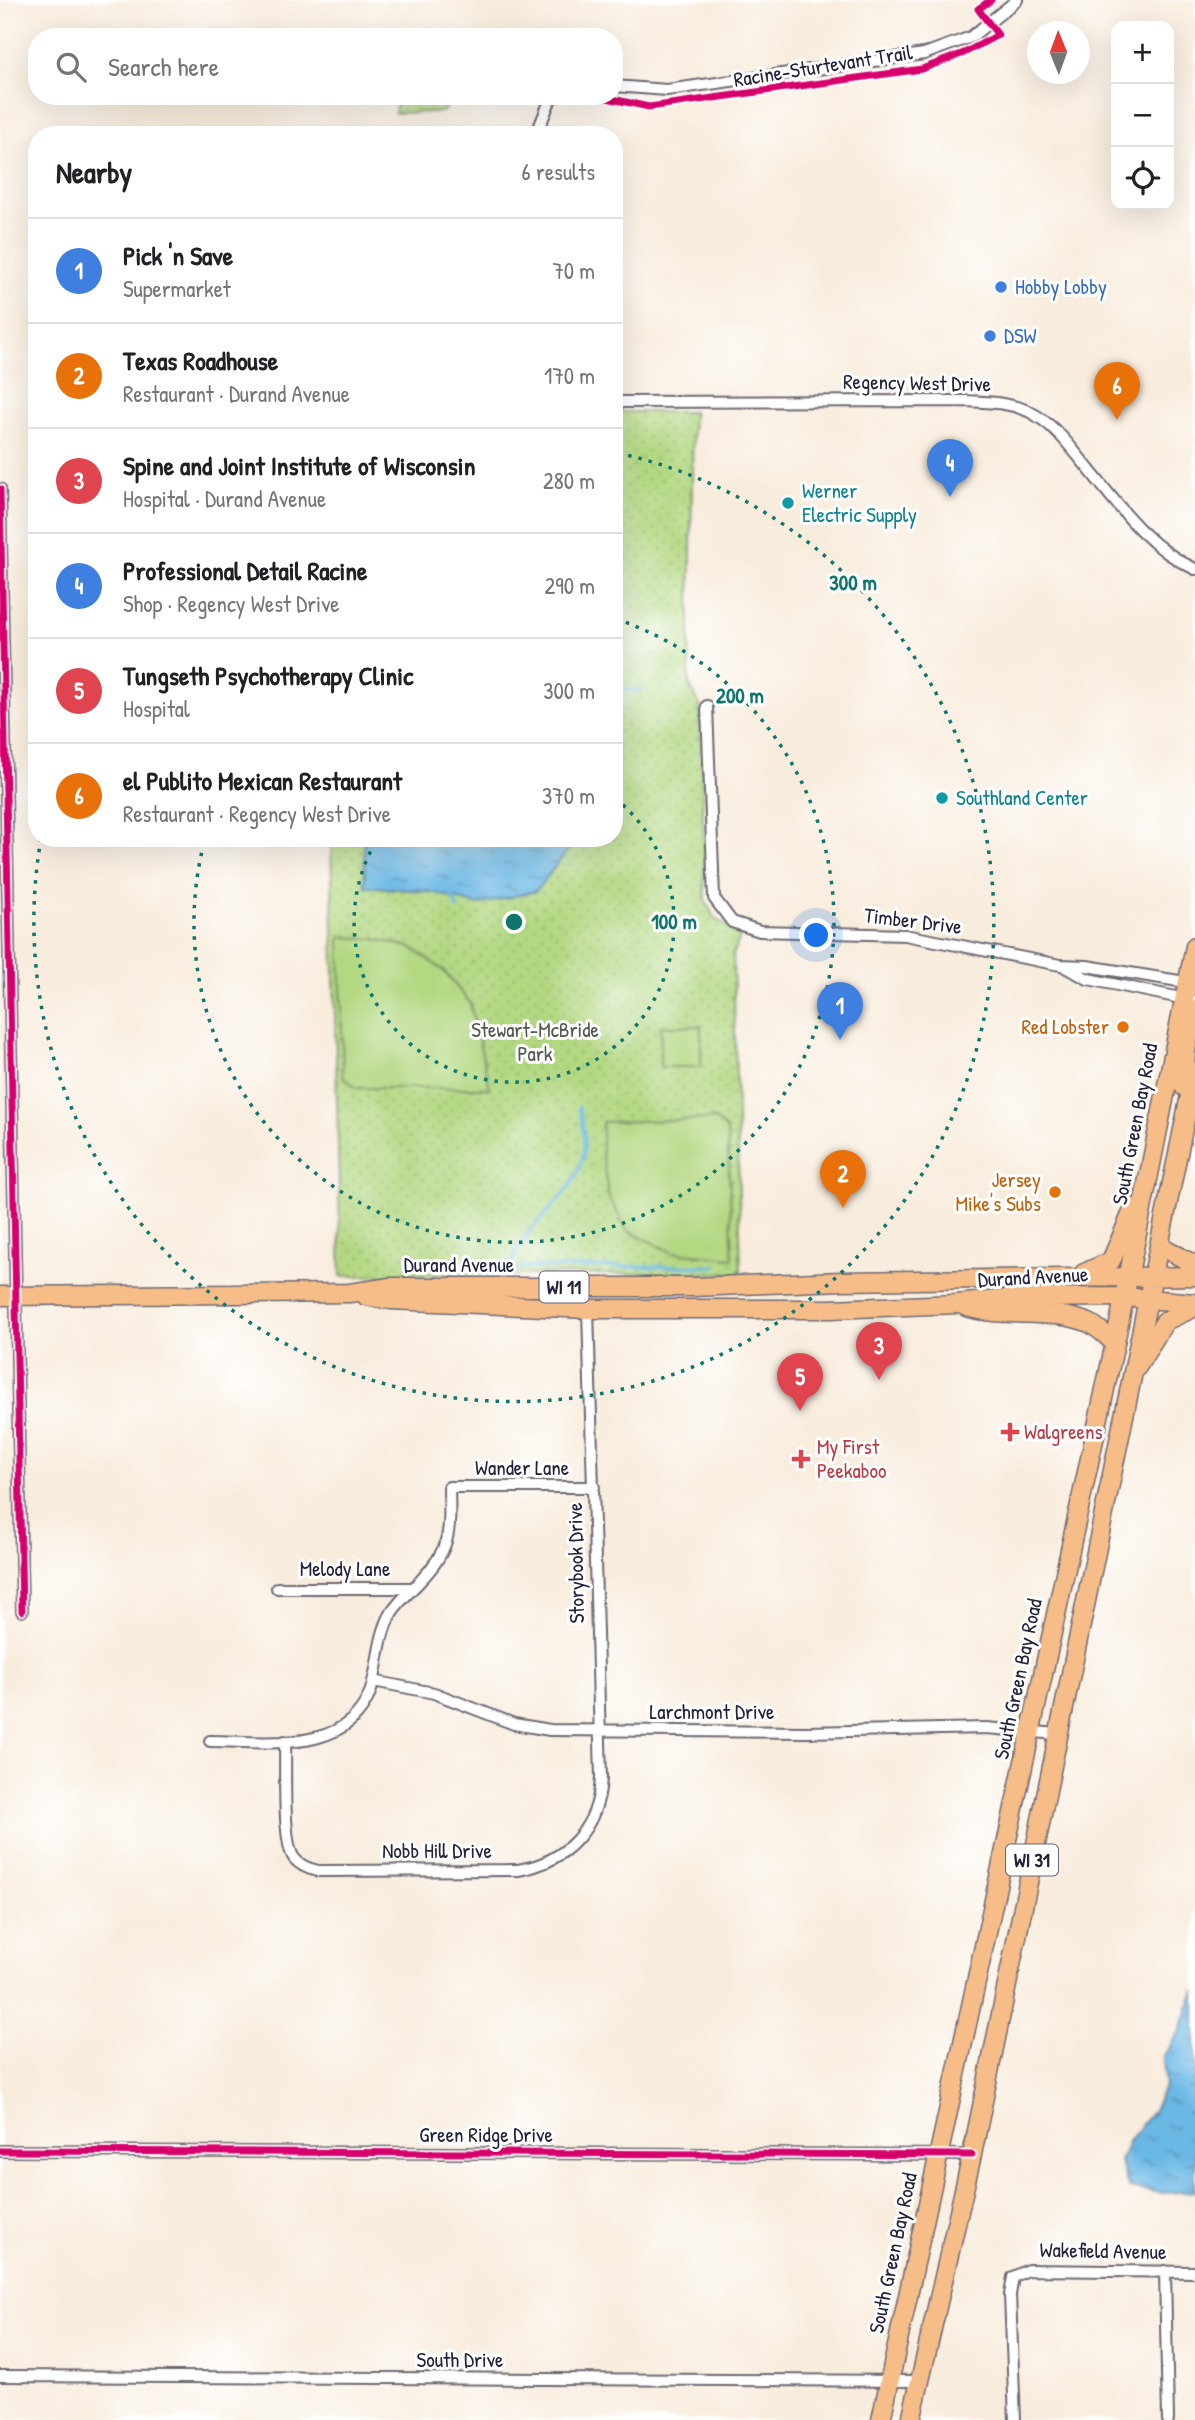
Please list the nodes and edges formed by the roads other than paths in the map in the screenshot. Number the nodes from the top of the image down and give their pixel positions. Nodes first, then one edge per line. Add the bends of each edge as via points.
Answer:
1 (1017, 0) edge
2 (623, 87) edge
3 (548, 105) edge
4 (540, 126) edge
5 (623, 401) edge
6 (0, 489) edge
7 (1195, 569) edge
8 (707, 706) dead end
9 (1195, 946) edge
10 (1060, 965) junction
11 (1192, 995) edge
12 (6, 1033) edge
13 (1195, 1071) edge
14 (1182, 1132) junction
15 (1150, 1169) junction
16 (1159, 1245) junction
17 (1195, 1265) edge
18 (1129, 1276) junction
19 (1195, 1276) edge
20 (1072, 1277) junction
21 (1152, 1277) junction
22 (842, 1281) junction
23 (778, 1284) junction
24 (349, 1293) junction
25 (8, 1296) edge
26 (1124, 1297) junction
27 (1147, 1298) junction
28 (957, 1304) junction
29 (1195, 1305) edge
30 (588, 1309) junction
31 (757, 1309) junction
32 (831, 1309) junction
33 (1115, 1343) junction
34 (1131, 1376) junction
35 (594, 1487) junction
36 (277, 1588) dead end
37 (414, 1588) junction
38 (22, 1611) dead end
39 (373, 1681) junction
40 (600, 1731) junction
41 (1029, 1731) junction
42 (1058, 1734) junction
43 (211, 1741) dead end
44 (285, 1741) junction
45 (0, 2151) edge
46 (938, 2154) junction
47 (972, 2155) junction
48 (1165, 2272) junction
49 (1195, 2272) edge
50 (0, 2376) edge
51 (919, 2381) junction
52 (889, 2382) junction
53 (881, 2420) edge
54 (911, 2420) edge
55 (1015, 2420) edge
56 (1168, 2420) edge

1 - 2 street via 971,37 924,54 667,90
3 - 4 street
5 - 7 street, Regency West Drive via 964,401 1014,406 1046,422 1141,532
6 - 12 street
8 - 10 street, Timber Drive via 715,898 732,922 760,931 905,935
9 - 11 main road, South Green Bay Road / WI 31
10 - 11 street, Timber Drive via 1087,966
10 - 11 street, Timber Drive via 1088,979
11 - 14 main road
11 - 15 main road, South Green Bay Road / WI 31
12 - 25 street
13 - 14 main road, WI 31
14 - 16 main road, WI 31
15 - 18 main road, South Green Bay Road / WI 31
15 - 20 main road via 1111,1261
16 - 17 main road
16 - 21 main road, WI 31
18 - 20 main road, Durand Avenue / WI 11
18 - 21 main road, Durand Avenue / WI 11
18 - 26 main road, South Green Bay Road / WI 31
19 - 21 main road, Durand Avenue / WI 11
20 - 22 main road, Durand Avenue / WI 11
21 - 27 main road, WI 31
22 - 23 main road, Durand Avenue / WI 11
22 - 32 main road via 820,1295 822,1304
23 - 24 main road, Durand Avenue / WI 11 via 391,1287
23 - 31 main road
24 - 25 main road, Durand Avenue / WI 11
24 - 30 main road, Durand Avenue / WI 11 via 391,1300
25 - 38 street
26 - 27 main road, Durand Avenue / WI 11
26 - 28 main road, Durand Avenue / WI 11 via 1016,1298
26 - 33 main road, South Green Bay Road / WI 31
27 - 29 main road, Durand Avenue / WI 11
27 - 34 main road, WI 31
28 - 32 main road, Durand Avenue / WI 11
28 - 33 main road via 990,1315 1058,1315 1091,1324
29 - 34 main road via 1165,1321
30 - 31 main road, Durand Avenue / WI 11
30 - 35 street, Storybook Drive
31 - 32 main road, Durand Avenue / WI 11
33 - 41 main road, South Green Bay Road / WI 31
34 - 42 main road, WI 31
35 - 37 street, Wander Lane via 449,1488 447,1546
35 - 40 street, Storybook Drive
36 - 37 street, Melody Lane
37 - 39 street, Wander Lane via 387,1621
39 - 40 street, Larchmont Drive via 433,1693 514,1724
39 - 44 street, Wander Lane via 360,1711 341,1729 317,1739
40 - 41 street, Larchmont Drive
40 - 44 street, Nobb Hill Drive via 601,1787 589,1825 562,1854 518,1870 307,1868 294,1858 288,1842
41 - 42 street, Larchmont Drive
41 - 46 main road, South Green Bay Road / WI 31
42 - 47 main road, WI 31
43 - 44 street, Wander Lane
45 - 46 street, Green Ridge Drive
46 - 47 street, Green Ridge Drive
46 - 52 main road, South Green Bay Road / WI 31
47 - 51 main road, WI 31
48 - 49 street, Wakefield Avenue
48 - 55 street, Wakefield Avenue via 1028,2270 1013,2277
48 - 56 street
50 - 52 street, South Drive
51 - 52 street, South Drive
51 - 54 main road, WI 31
52 - 53 main road, South Green Bay Road / WI 31

